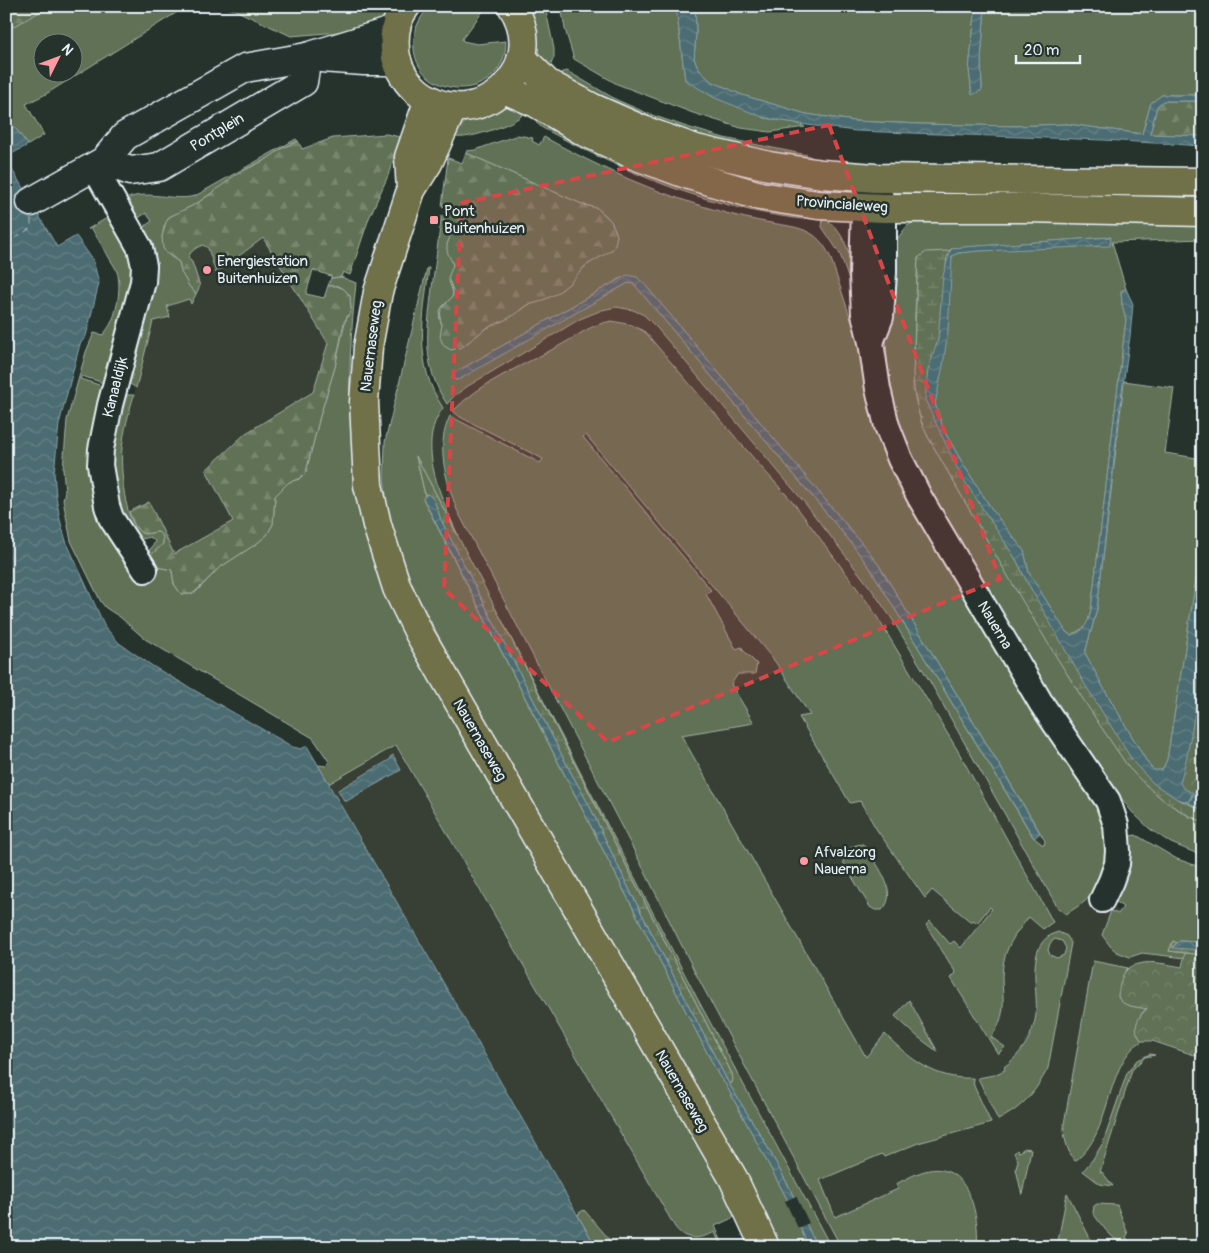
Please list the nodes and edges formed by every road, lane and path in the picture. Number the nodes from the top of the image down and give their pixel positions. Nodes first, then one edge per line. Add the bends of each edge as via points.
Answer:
1 (512, 6) edge
2 (401, 18) edge
3 (307, 57) junction
4 (522, 58) junction
5 (397, 61) junction
6 (504, 90) junction
7 (441, 103) junction
8 (99, 164) junction
9 (875, 178) junction
10 (1203, 182) edge
11 (31, 202) dead end
12 (874, 208) junction
13 (1203, 212) edge
14 (145, 570) dead end
15 (1102, 900) dead end
16 (764, 1247) edge

1 - 4 main road via 523,34
2 - 3 street
2 - 5 main road via 394,45
3 - 5 street
3 - 8 street via 245,68 125,136
3 - 8 street, Pontplein via 302,82 159,166 130,171
4 - 6 main road
4 - 9 main road, Provincialeweg via 548,83 593,108 696,149 769,166
5 - 7 main road via 412,87
6 - 7 main road via 473,106
6 - 12 main road, Provincialeweg via 536,103 583,131 634,155 689,174 760,196 818,205
7 - 16 main road, Nauernaseweg via 428,163 411,190 378,292 368,347 364,402 368,485 377,525 397,588 419,633 733,1178
8 - 11 street
8 - 14 street, Kanaaldijk via 114,202 140,248 144,266 143,282 110,406 100,465 111,518
9 - 10 main road, Provincialeweg
9 - 12 street, Nauerna
12 - 13 main road, Provincialeweg
12 - 15 street, Nauerna via 862,274 864,314 887,426 910,480 1046,710 1108,801 1116,825 1118,851 1117,864

